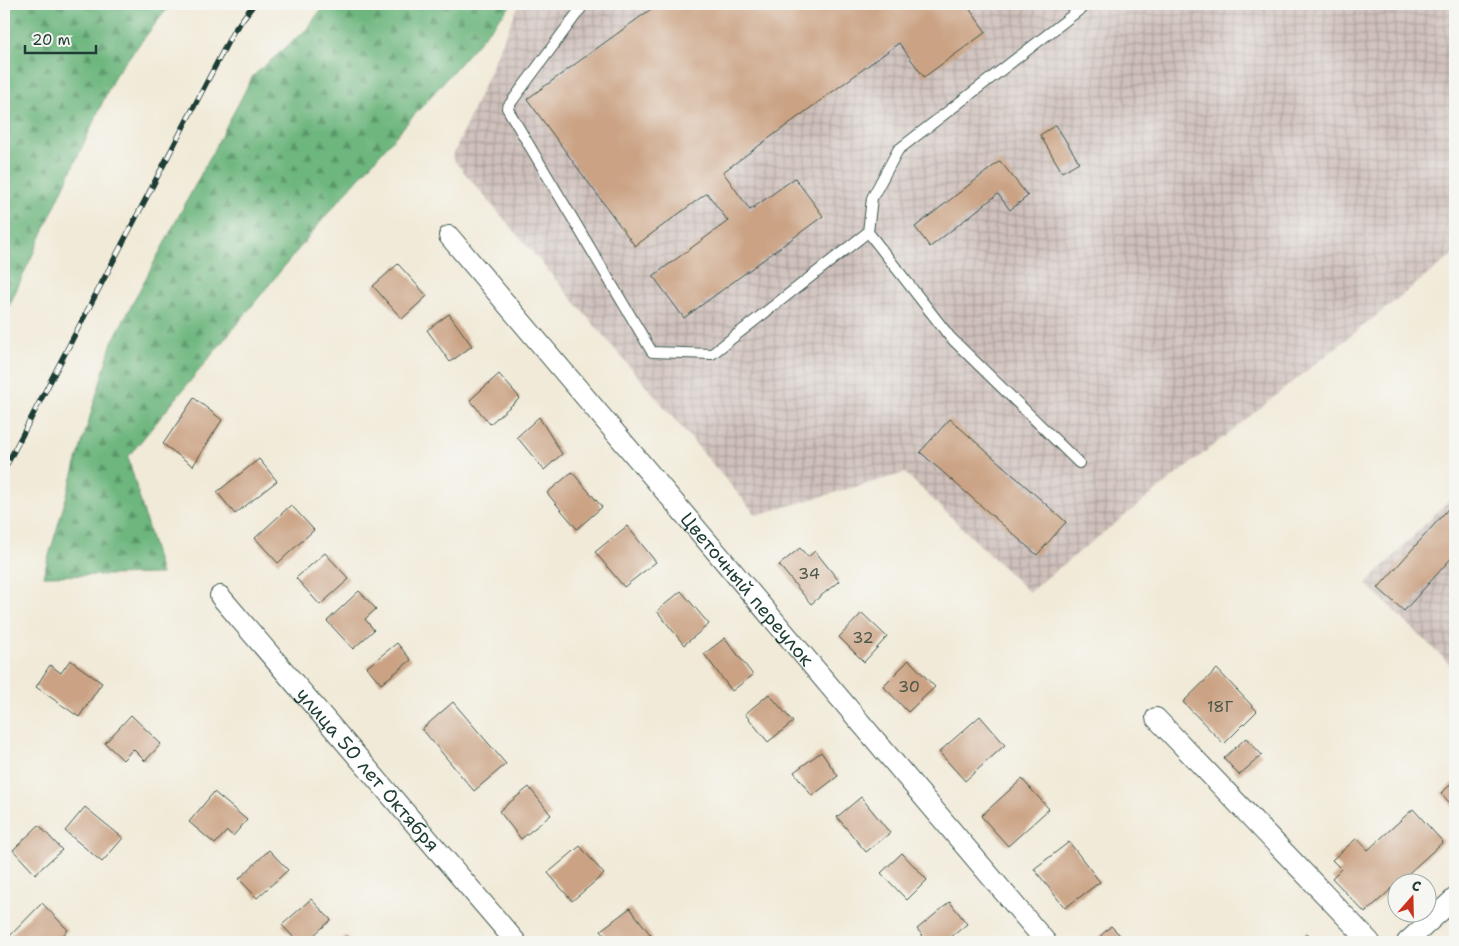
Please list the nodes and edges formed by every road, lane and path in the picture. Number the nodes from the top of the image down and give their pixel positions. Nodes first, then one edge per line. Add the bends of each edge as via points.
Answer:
1 (584, 4) edge
2 (1086, 4) edge
3 (868, 232) junction
4 (449, 236) dead end
5 (1079, 463) dead end
6 (220, 596) dead end
7 (1156, 718) dead end
8 (1455, 898) edge
9 (516, 942) edge
10 (1046, 942) edge
11 (1370, 942) edge
12 (1407, 942) edge

1 - 3 lane via 507,108 652,352 712,354
2 - 3 lane via 898,150 872,198
3 - 5 lane via 950,337
4 - 10 street, Цветочный переулок
6 - 9 street, улица 50 лет Октября
7 - 11 street
8 - 12 street

